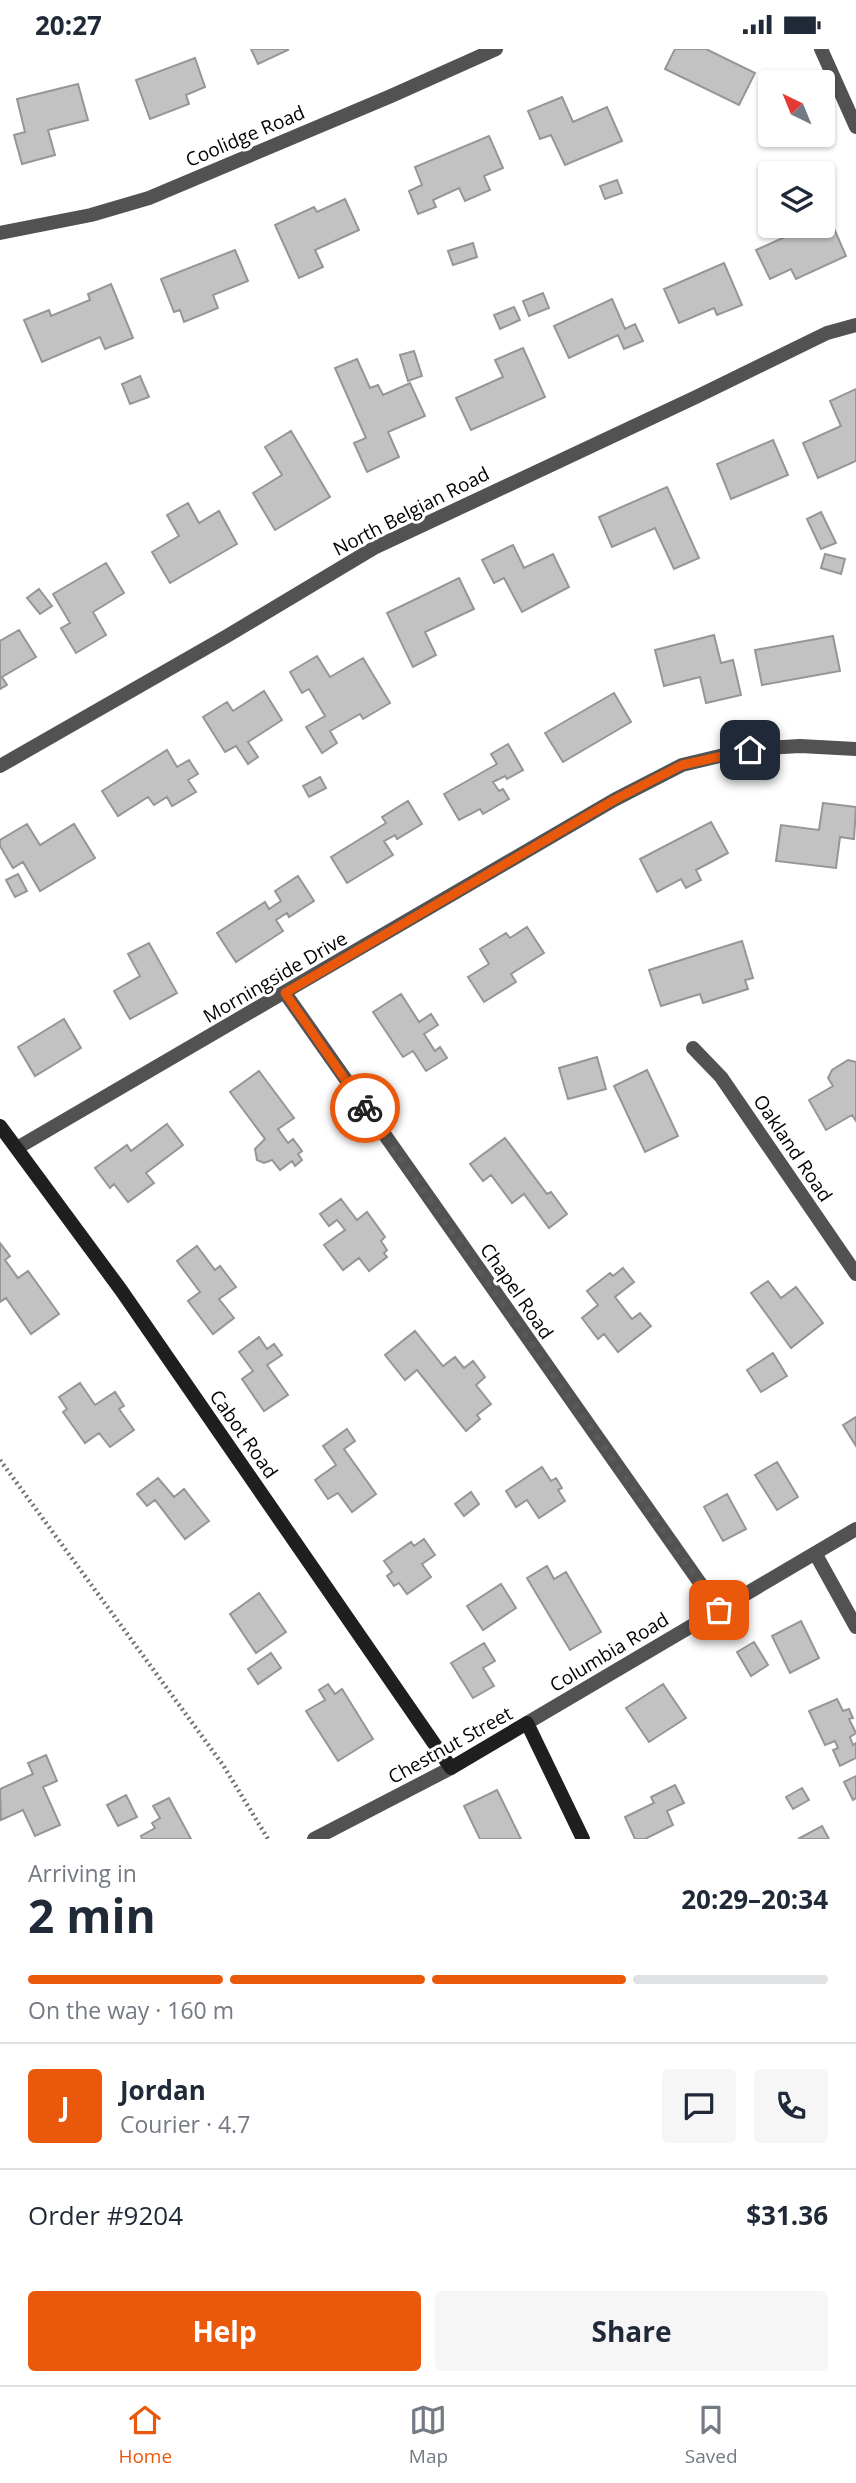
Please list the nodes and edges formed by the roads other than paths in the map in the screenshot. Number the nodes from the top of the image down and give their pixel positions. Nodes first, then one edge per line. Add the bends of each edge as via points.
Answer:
1 (496, 49) edge
2 (821, 49) edge
3 (856, 127) edge
4 (0, 233) edge
5 (856, 325) edge
6 (856, 749) edge
7 (0, 766) edge
8 (285, 993) junction
9 (693, 1048) dead end
10 (0, 1126) edge
11 (17, 1148) junction
12 (856, 1274) edge
13 (856, 1529) edge
14 (816, 1553) junction
15 (719, 1610) junction
16 (856, 1627) edge
17 (527, 1723) junction
18 (451, 1768) junction
19 (314, 1839) edge
20 (583, 1839) edge

1 - 4 street, Coolidge Road via 149,198
2 - 3 street
5 - 7 street, North Belgian Road via 827,333 374,548
6 - 8 street, Morningside Drive via 800,746 750,750 682,765 614,800
8 - 11 street, Morningside Drive
8 - 15 street, Chapel Road
9 - 12 street, Oakland Road via 721,1077
10 - 11 street, Cabot Road
11 - 18 street, Cabot Road via 121,1290
13 - 14 street, Columbia Road
14 - 15 street, Columbia Road
14 - 16 street
15 - 17 street, Columbia Road
17 - 18 street, Chestnut Street
17 - 20 street, Chestnut Street
18 - 19 street, Chestnut Street

